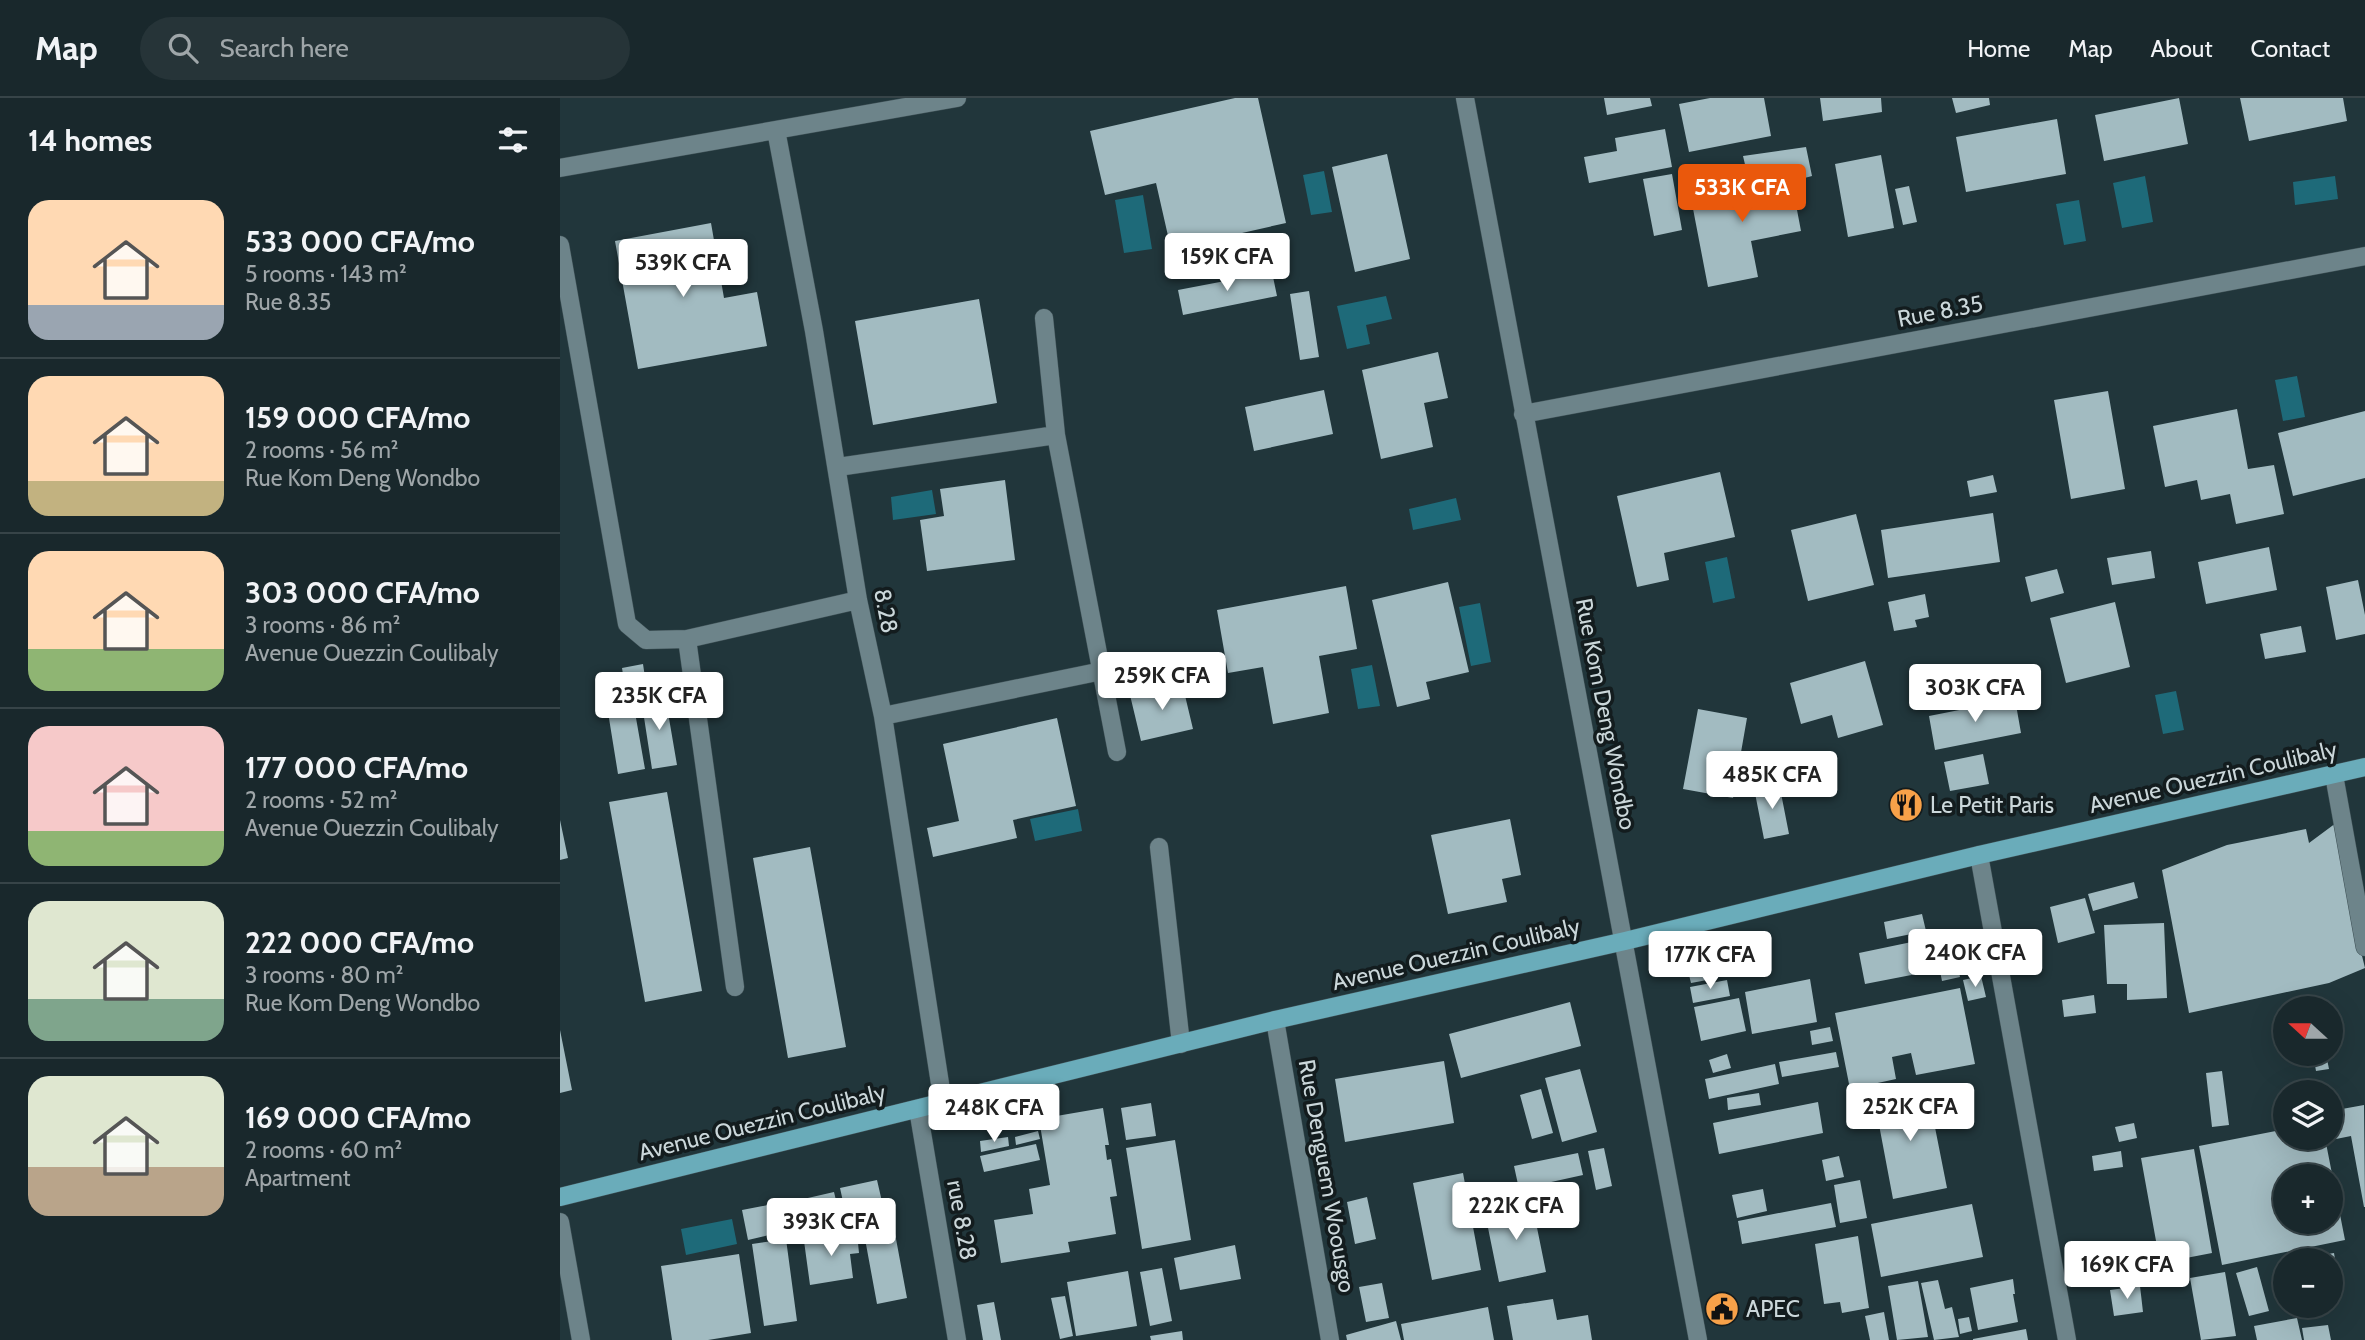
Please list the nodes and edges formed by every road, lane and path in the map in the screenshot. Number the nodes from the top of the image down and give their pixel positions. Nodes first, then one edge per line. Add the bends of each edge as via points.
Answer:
1 (957, 98) edge
2 (1465, 98) edge
3 (776, 130) junction
4 (560, 168) edge
5 (560, 245) edge
6 (2365, 256) edge
7 (1044, 318) dead end
8 (1523, 414) junction
9 (1056, 435) junction
10 (838, 467) junction
11 (858, 600) junction
12 (687, 639) junction
13 (1101, 671) junction
14 (883, 716) junction
15 (1117, 752) dead end
16 (2365, 767) edge
17 (2334, 775) junction
18 (1158, 847) dead end
19 (1979, 855) junction
20 (1625, 941) junction
21 (2365, 947) edge
22 (735, 986) dead end
23 (1275, 1020) junction
24 (1181, 1044) junction
25 (943, 1103) junction
26 (918, 1109) junction
27 (560, 1197) edge
28 (560, 1222) edge
29 (581, 1340) edge
30 (957, 1340) edge
31 (1330, 1340) edge
32 (1698, 1340) edge
33 (2067, 1340) edge

1 - 3 street
2 - 8 street, Rue Kom Deng Wondbo
3 - 4 street
3 - 10 street, 8.28
5 - 12 street via 627,624 646,640
6 - 8 street, Rue 8.35
7 - 9 street
8 - 20 street, Rue Kom Deng Wondbo
9 - 10 street
9 - 13 street
10 - 11 street, 8.28
11 - 12 street
11 - 14 street, 8.28
12 - 22 street
13 - 14 street
13 - 15 street
14 - 25 street, 8.28
16 - 17 main road, Avenue Ouezzin Coulibaly
17 - 19 main road, Avenue Ouezzin Coulibaly
17 - 21 street
18 - 24 street
19 - 20 main road, Avenue Ouezzin Coulibaly
19 - 33 street
20 - 23 main road, Avenue Ouezzin Coulibaly
20 - 32 street, Rue Kom Deng Wondbo
23 - 24 main road, Avenue Ouezzin Coulibaly
23 - 31 street, Rue Denguem Woousgo
24 - 25 main road, Avenue Ouezzin Coulibaly
25 - 26 main road, Avenue Ouezzin Coulibaly
26 - 27 main road, Avenue Ouezzin Coulibaly
26 - 30 street, rue 8.28
28 - 29 street

